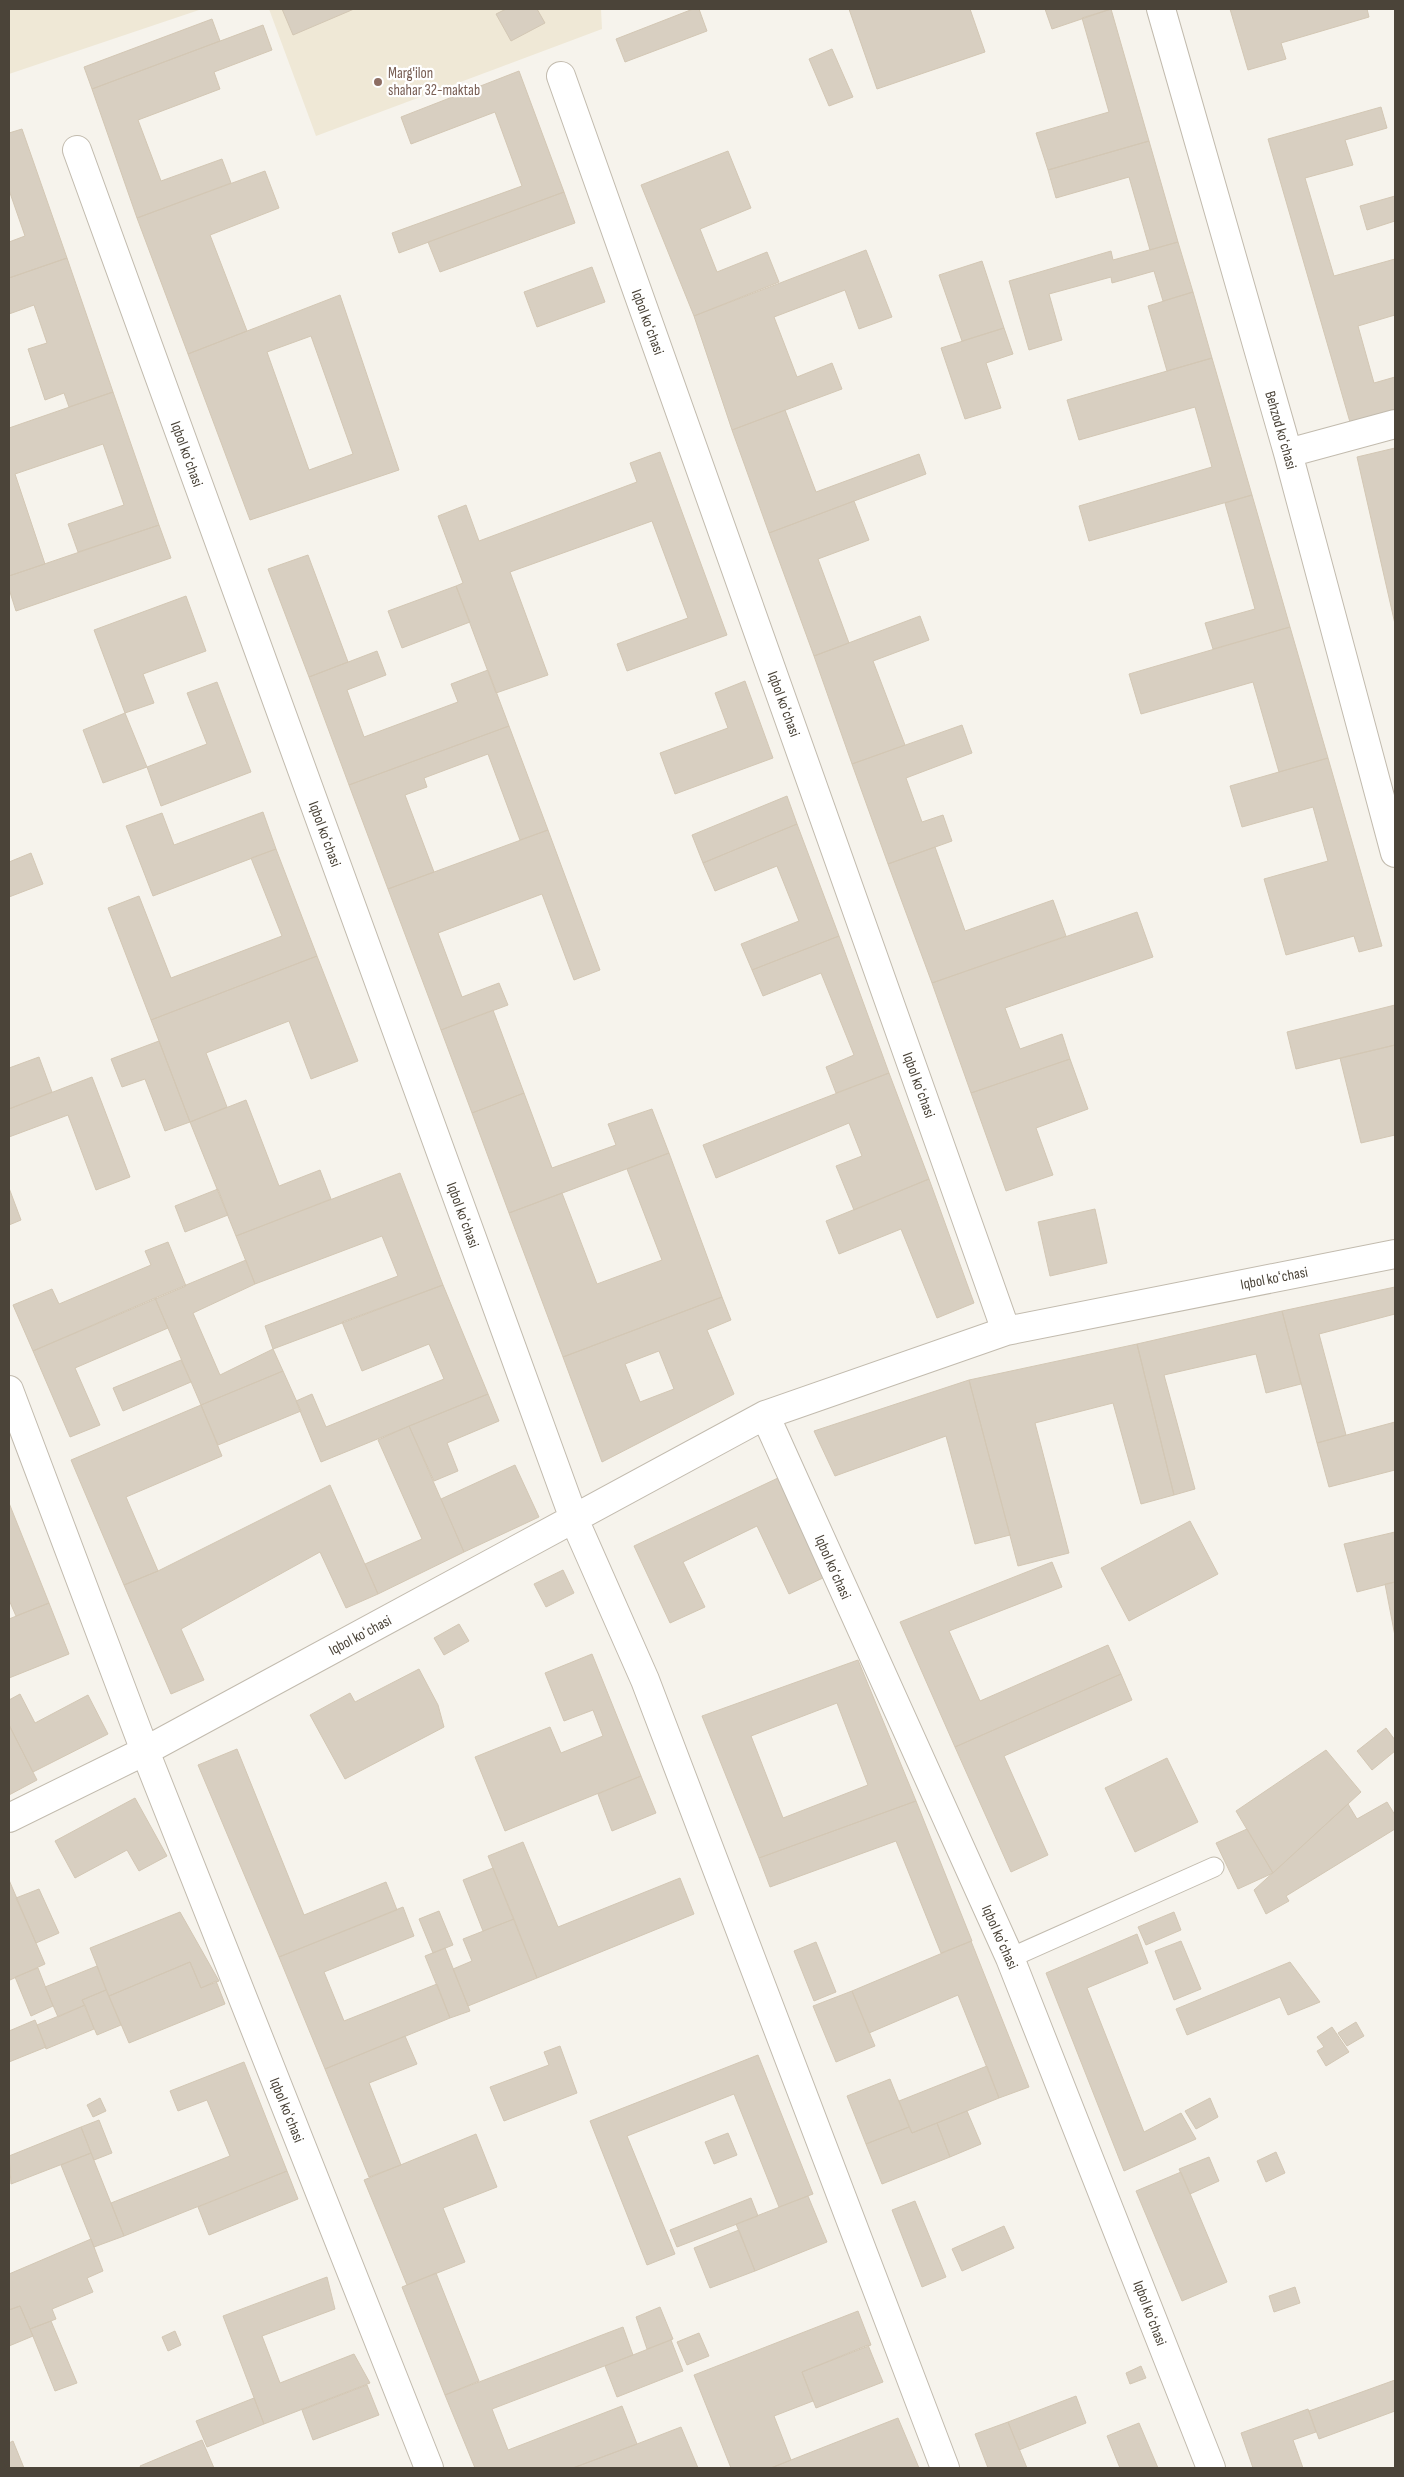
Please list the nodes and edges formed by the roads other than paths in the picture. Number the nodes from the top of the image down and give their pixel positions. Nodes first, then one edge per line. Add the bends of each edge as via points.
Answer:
1 (1161, 9) edge
2 (561, 76) dead end
3 (77, 150) dead end
4 (1395, 424) edge
5 (1288, 453) junction
6 (1395, 853) edge
7 (1395, 1254) edge
8 (1006, 1331) junction
9 (9, 1390) edge
10 (765, 1415) junction
11 (574, 1519) junction
12 (145, 1751) junction
13 (9, 1818) edge
14 (1214, 1867) dead end
15 (1010, 1958) junction
16 (429, 2468) edge
17 (945, 2468) edge
18 (1211, 2468) edge

1 - 5 street, Behzod koʻchasi
2 - 8 street, Iqbol koʻchasi
3 - 11 street, Iqbol koʻchasi
4 - 5 street
5 - 6 street, Behzod koʻchasi
7 - 8 street, Iqbol koʻchasi
8 - 10 street, Iqbol koʻchasi
9 - 12 street, Iqbol koʻchasi
10 - 11 street, Iqbol koʻchasi
10 - 15 street, Iqbol koʻchasi
11 - 12 street, Iqbol koʻchasi
11 - 17 street, Iqbol koʻchasi via 645,1680
12 - 13 street, Iqbol koʻchasi
12 - 16 street, Iqbol koʻchasi
14 - 15 lane
15 - 18 street, Iqbol koʻchasi

